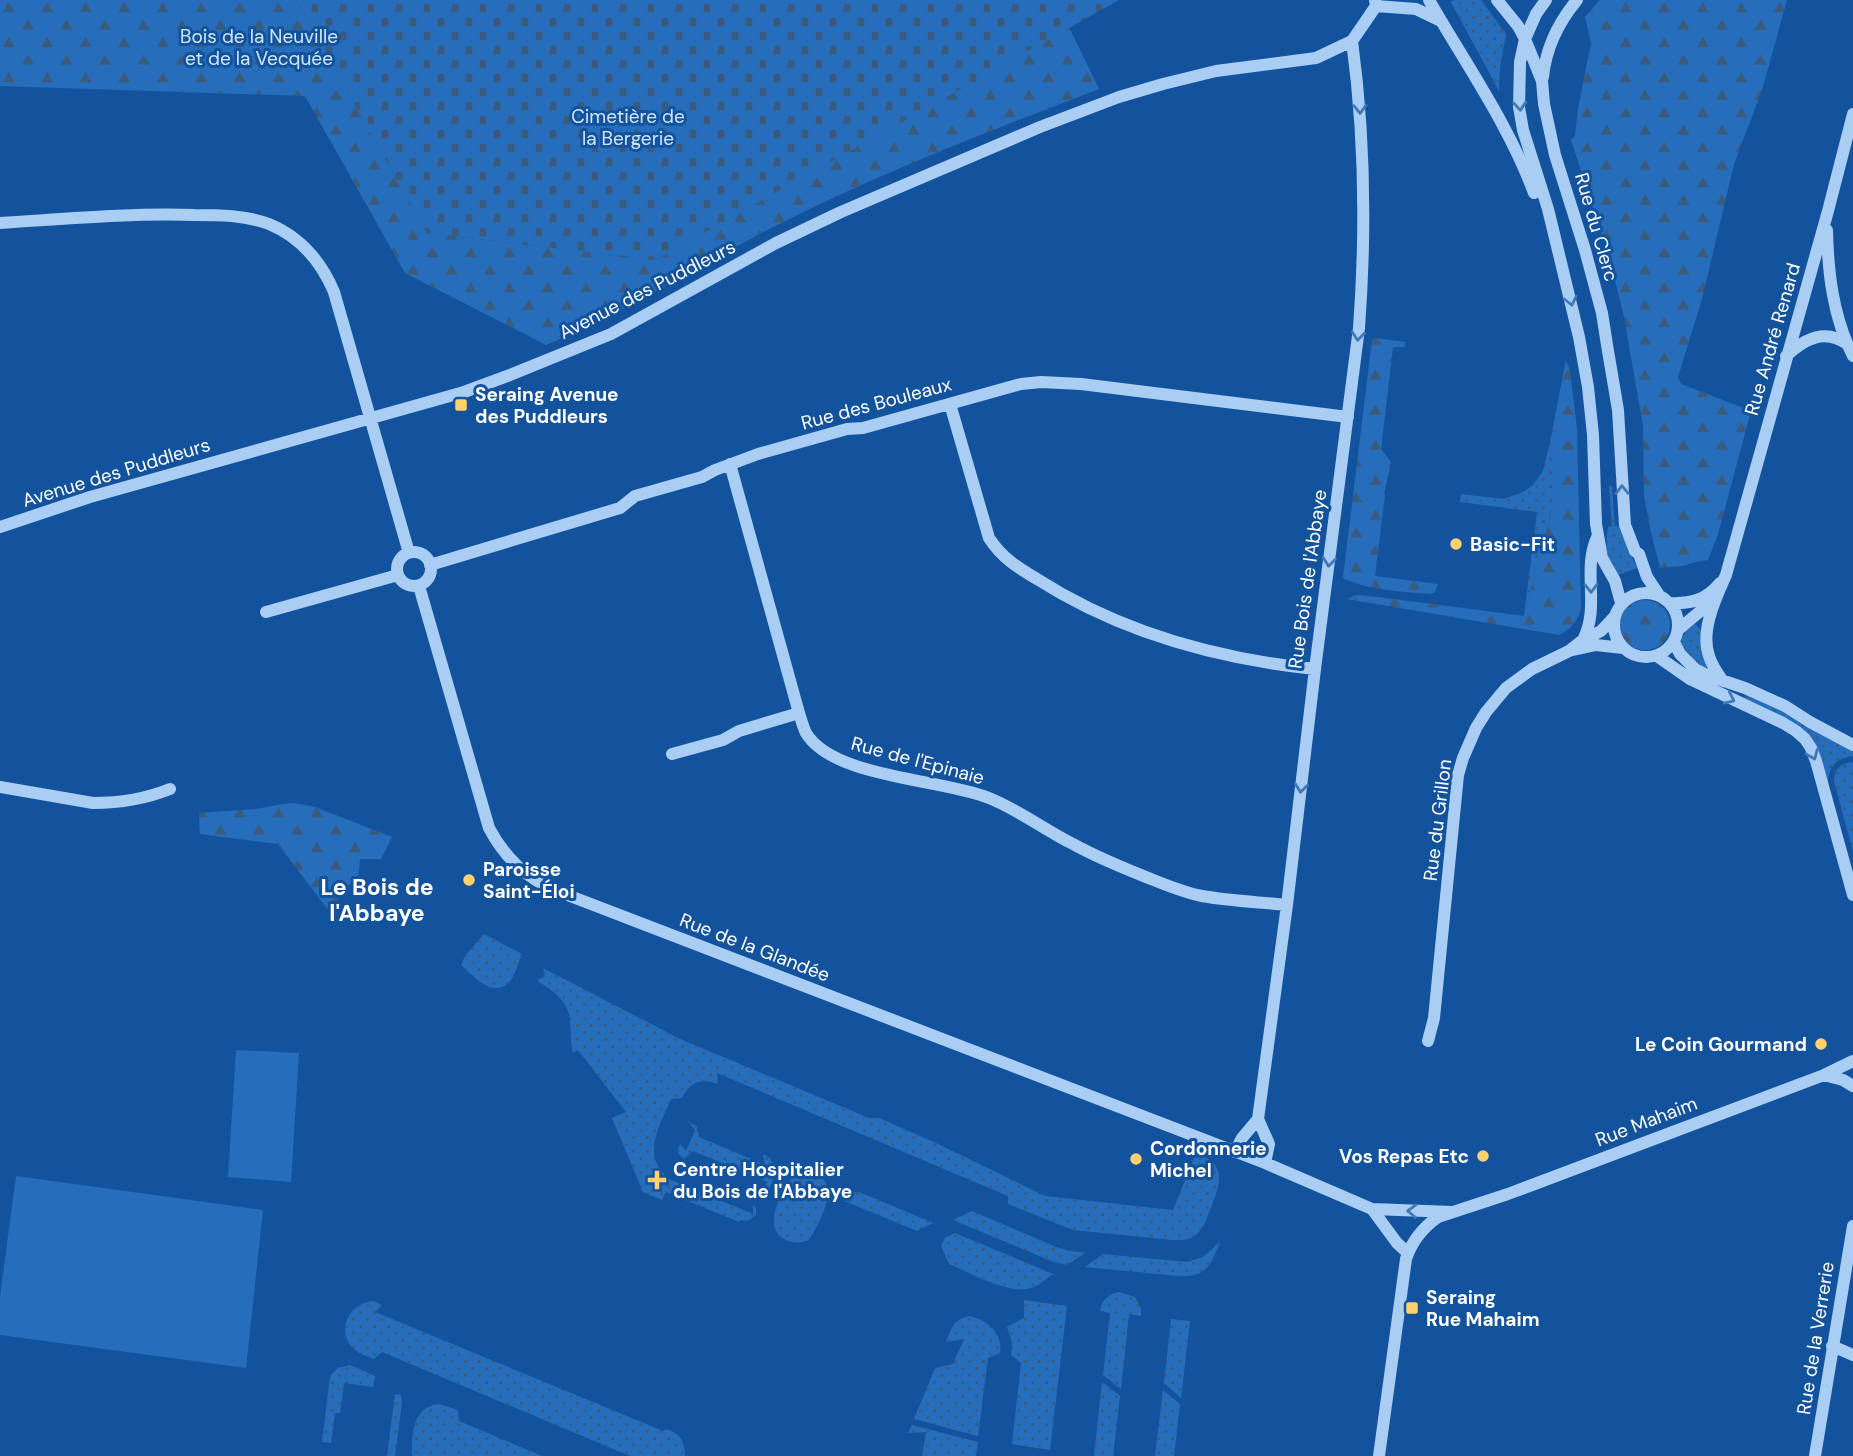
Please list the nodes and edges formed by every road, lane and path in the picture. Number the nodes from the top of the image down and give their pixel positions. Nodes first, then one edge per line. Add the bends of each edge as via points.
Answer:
1 (1420, 0) edge
2 (1429, 0) edge
3 (1497, 0) edge
4 (1546, 0) edge
5 (1577, 0) edge
6 (1375, 3) edge
7 (1392, 7) junction
8 (1441, 21) junction
9 (1525, 38) junction
10 (1352, 41) junction
11 (1542, 80) junction
12 (1853, 114) edge
13 (1548, 209) junction
14 (1828, 211) junction
15 (0, 223) edge
16 (1850, 350) edge
17 (1786, 357) junction
18 (950, 404) junction
19 (1348, 417) junction
20 (370, 418) junction
21 (730, 464) junction
22 (0, 527) edge
23 (1598, 535) junction
24 (409, 553) junction
25 (430, 565) junction
26 (398, 575) junction
27 (1726, 575) junction
28 (419, 586) junction
29 (1659, 595) junction
30 (1716, 598) junction
31 (1621, 603) junction
32 (1670, 603) junction
33 (266, 612) dead end
34 (1615, 616) junction
35 (1677, 635) junction
36 (1583, 640) junction
37 (1623, 648) junction
38 (1569, 651) junction
39 (1657, 656) junction
40 (1315, 669) junction
41 (1723, 681) junction
42 (799, 713) junction
43 (1853, 745) edge
44 (672, 754) dead end
45 (0, 787) edge
46 (170, 789) dead end
47 (1853, 895) edge
48 (1287, 905) junction
49 (1428, 1041) dead end
50 (1852, 1063) edge
51 (1824, 1074) junction
52 (1853, 1086) edge
53 (1258, 1119) junction
54 (1235, 1152) junction
55 (1265, 1163) junction
56 (1371, 1209) junction
57 (1452, 1212) junction
58 (1853, 1226) edge
59 (1408, 1253) junction
60 (1832, 1346) junction
61 (1853, 1355) edge
62 (1379, 1456) edge
63 (1815, 1456) edge

1 - 7 street
2 - 8 street
3 - 9 street, Rue du Clerc
4 - 9 street
5 - 11 street via 1553,36
6 - 7 street
6 - 10 street
7 - 8 street via 1416,9
8 - 13 street via 1526,171 1535,198
9 - 11 street, Rue du Clerc
9 -> 13 street via 1519,107
10 -> 19 street, Rue Bois de l'Abbaye via 1359,91 1364,217
10 - 20 street, Avenue des Puddleurs via 1316,58 1216,71 1095,106 841,212 573,351 464,392
29 -> 11 street, Rue du Clerc via 1625,525 1618,410 1608,345 1555,155
12 - 14 street, Rue André Renard
13 -> 23 street via 1588,387
14 - 16 street via 1832,291
14 - 17 street, Rue André Renard
15 - 20 street via 209,215 254,219 286,232 327,275
16 - 17 street via 1840,339 1813,337
17 - 27 street, Rue André Renard
18 - 19 street, Rue des Bouleaux via 1020,384 1060,382
18 - 21 street, Rue des Bouleaux
18 - 40 street via 989,538 1010,562 1096,611 1170,640 1243,659
19 -> 40 street, Rue Bois de l'Abbaye
20 - 22 street, Avenue des Puddleurs
20 - 24 street
21 - 25 street, Rue des Bouleaux via 635,496 620,508
21 - 42 street, Rue de l'Epinaie
23 - 31 street via 1602,558
23 -> 36 street via 1591,558 1590,624
24 - 25 street via 420,553
24 - 26 street via 400,559
25 - 28 street via 430,575
26 - 28 street via 404,583
26 - 33 street
27 - 30 street, Rue André Renard
27 - 32 street via 1700,600
28 - 54 street, Rue de la Glandée via 489,828 506,855 531,878
29 - 31 street via 1640,593
29 - 32 street
30 - 35 street, Rue André Renard
30 - 41 street, Rue André Renard via 1706,642 1712,665
31 - 34 street
32 - 35 street via 1678,618
34 - 36 street, Rue du Grillon via 1601,631
34 - 37 street via 1615,632
35 - 39 street
35 - 41 street via 1680,654 1688,664
36 - 38 street, Rue du Grillon
37 - 38 street, Rue du Grillon via 1596,645
37 - 39 street via 1639,657
38 - 49 street, Rue du Grillon via 1532,668 1506,688 1481,720 1463,758
39 -> 47 street via 1690,679 1796,731 1811,748
40 -> 48 street, Rue Bois de l'Abbaye
41 - 43 street via 1769,698
42 - 44 street
42 - 48 street, Rue de l'Epinaie via 813,741 838,759 895,777 974,792 1111,863 1182,891
45 - 46 street via 93,803
48 - 53 street, Rue Bois de l'Abbaye
50 - 51 street, Rue Mahaim
51 - 52 street
51 - 57 street, Rue Mahaim
53 - 54 street, Rue Bois de l'Abbaye
53 - 55 street, Rue Bois de l'Abbaye via 1269,1144
54 - 55 street, Rue de la Glandée
55 - 56 street, Rue Mahaim
57 -> 56 street, Rue Mahaim
56 - 59 street, Rue Mahaim
57 - 59 street, Rue Mahaim via 1428,1224
58 - 60 street, Rue de la Verrerie
59 - 62 street, Rue Mahaim
60 - 61 street
60 - 63 street, Rue de la Verrerie

